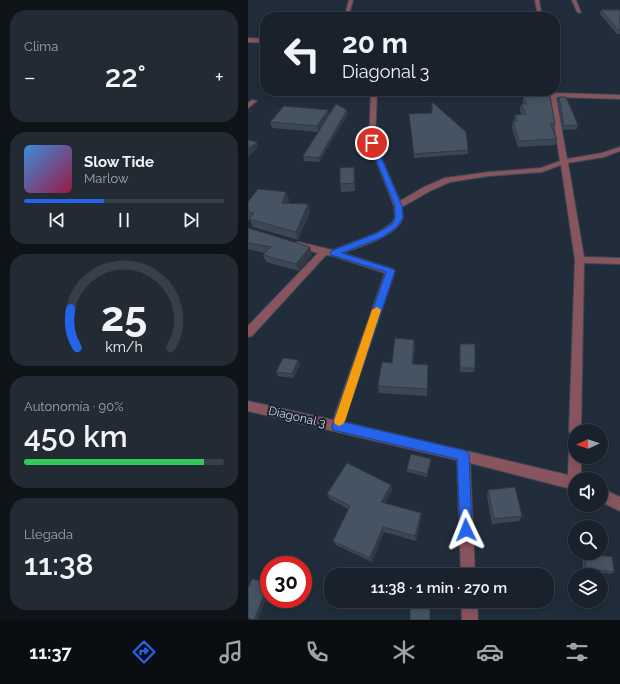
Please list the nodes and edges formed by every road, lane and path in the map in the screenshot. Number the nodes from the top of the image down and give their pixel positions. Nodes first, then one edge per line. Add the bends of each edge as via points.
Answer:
1 (351, 0) edge
2 (537, 0) edge
3 (574, 0) edge
4 (348, 12) edge
5 (539, 12) edge
6 (579, 12) dead end
7 (248, 40) edge
8 (260, 41) edge
9 (560, 93) edge
10 (374, 96) edge
11 (552, 96) edge
12 (620, 97) edge
13 (254, 100) dead end
14 (248, 106) edge
15 (620, 149) edge
16 (563, 162) junction
17 (398, 206) junction
18 (286, 241) edge
19 (329, 253) junction
20 (580, 260) junction
21 (620, 261) edge
22 (248, 333) edge
23 (248, 406) edge
24 (576, 424) edge
25 (337, 426) junction
26 (463, 455) junction
27 (568, 481) edge
28 (608, 498) edge
29 (620, 504) edge
30 (468, 568) edge
31 (469, 608) edge
32 (470, 620) edge

1 - 4 street
2 - 5 street
3 - 6 street
7 - 8 street
9 - 12 street
10 - 17 street via 372,143
11 - 16 street
13 - 14 street
15 - 16 street via 604,155
16 - 17 street via 542,170 448,180
16 - 20 street
17 - 19 street via 399,218 380,235
18 - 19 street
19 - 22 street
19 - 25 street via 390,271
20 - 21 street
20 - 24 street
23 - 25 street, Diagonal 3
25 - 26 street, Diagonal 3
26 - 27 street, Diagonal 3
26 - 30 street
28 - 29 street
31 - 32 street

